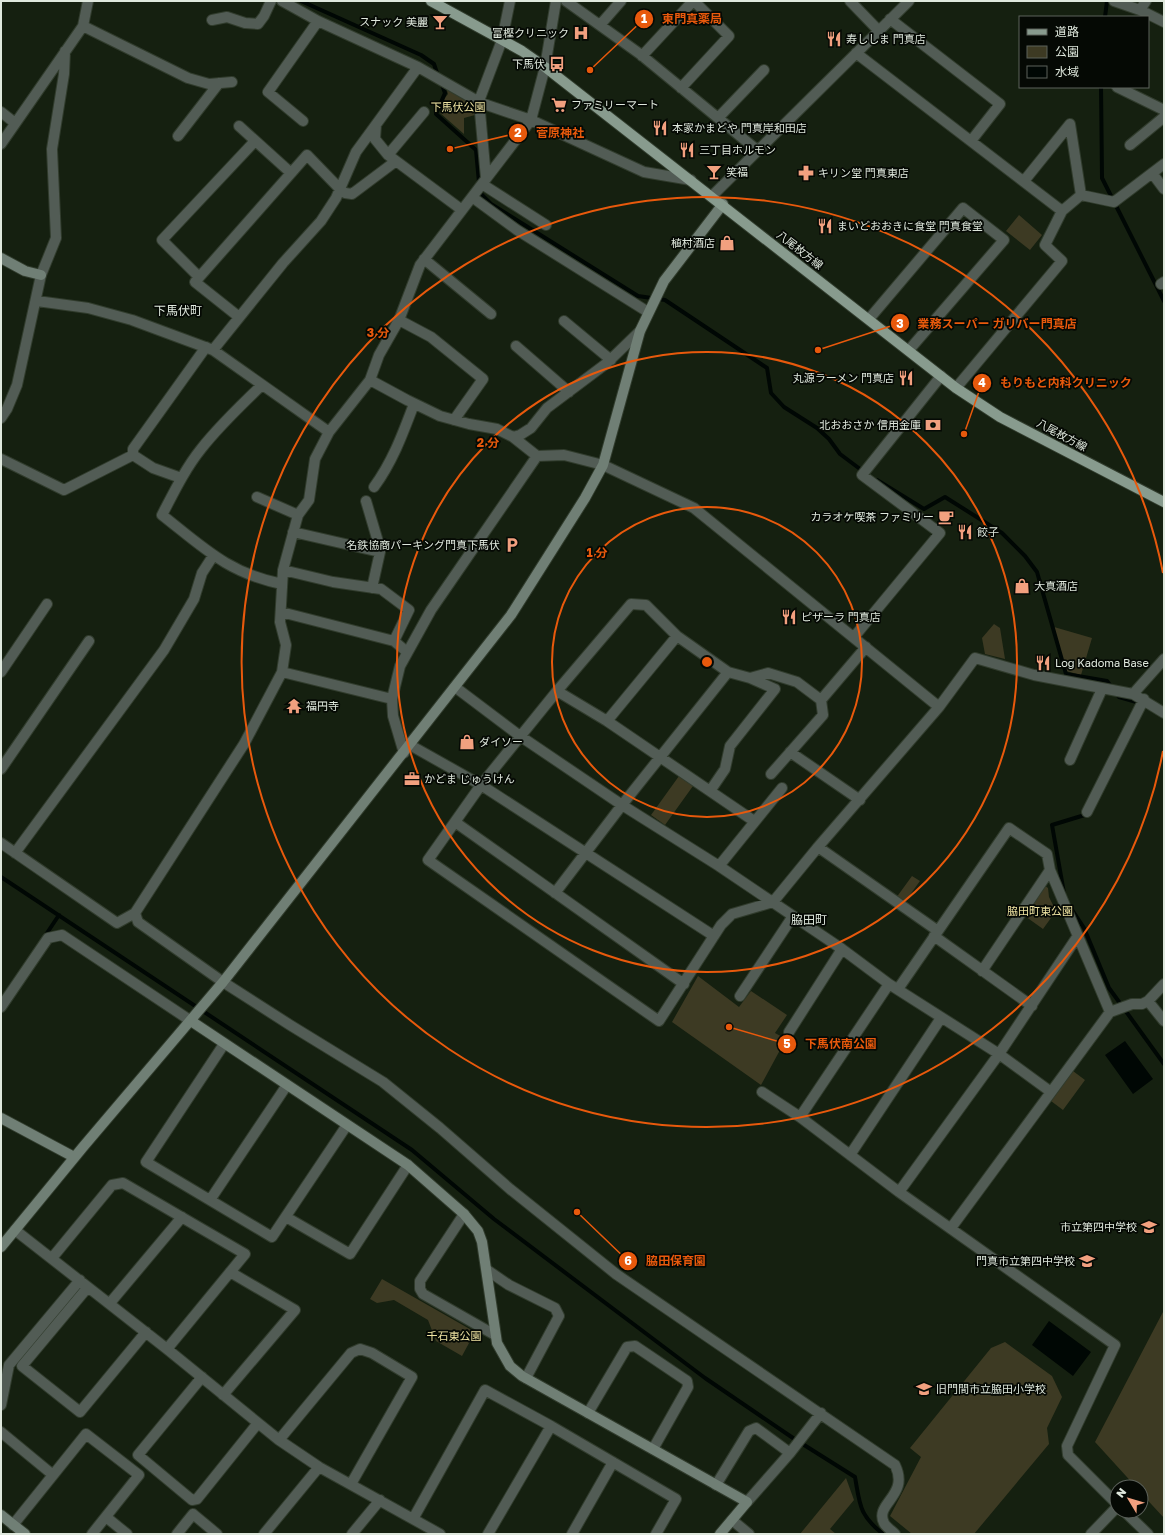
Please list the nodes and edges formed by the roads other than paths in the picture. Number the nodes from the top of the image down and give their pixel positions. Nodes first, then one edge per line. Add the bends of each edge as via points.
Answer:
1 (88, 1) edge
2 (271, 1) edge
3 (282, 1) edge
4 (431, 1) edge
5 (510, 1) edge
6 (556, 1) edge
7 (566, 1) edge
8 (622, 1) edge
9 (693, 1) edge
10 (850, 1) edge
11 (909, 1) edge
12 (1114, 1) edge
13 (1146, 1) edge
14 (1144, 14) edge
15 (212, 20) dead end
16 (890, 20) junction
17 (318, 21) junction
18 (1164, 22) edge
19 (600, 25) junction
20 (83, 26) junction
21 (879, 31) junction
22 (502, 40) junction
23 (65, 51) junction
24 (856, 53) junction
25 (642, 56) junction
26 (545, 66) junction
27 (418, 68) junction
28 (764, 70) dead end
29 (232, 82) dead end
30 (219, 83) junction
31 (680, 88) junction
32 (1119, 88) edge
33 (479, 101) junction
34 (1163, 110) edge
35 (1, 112) edge
36 (424, 112) dead end
37 (718, 118) junction
38 (531, 120) junction
39 (303, 121) dead end
40 (16, 123) junction
41 (376, 125) junction
42 (239, 126) dead end
43 (178, 136) dead end
44 (255, 140) junction
45 (971, 141) junction
46 (1, 144) edge
47 (1130, 145) dead end
48 (757, 150) junction
49 (392, 158) junction
50 (1164, 164) edge
51 (291, 173) junction
52 (1152, 173) junction
53 (691, 180) junction
54 (484, 181) junction
55 (1024, 181) junction
56 (340, 188) junction
57 (1164, 189) edge
58 (712, 196) junction
59 (1081, 196) junction
60 (472, 197) junction
61 (723, 204) junction
62 (462, 210) junction
63 (1062, 211) junction
64 (546, 226) dead end
65 (1, 258) edge
66 (424, 259) junction
67 (41, 275) junction
68 (199, 277) junction
69 (37, 301) junction
70 (648, 312) junction
71 (491, 314) dead end
72 (239, 317) junction
73 (869, 319) junction
74 (399, 320) junction
75 (564, 321) dead end
76 (640, 331) junction
77 (516, 346) dead end
78 (210, 349) junction
79 (909, 350) junction
80 (611, 360) junction
81 (941, 376) junction
82 (370, 380) junction
83 (262, 385) junction
84 (956, 388) junction
85 (569, 392) junction
86 (414, 404) junction
87 (1, 418) edge
88 (454, 420) junction
89 (329, 432) junction
90 (513, 437) junction
91 (133, 455) junction
92 (537, 456) junction
93 (1, 459) edge
94 (603, 465) junction
95 (181, 478) junction
96 (374, 487) dead end
97 (257, 497) dead end
98 (366, 501) dead end
99 (1164, 502) edge
100 (298, 515) junction
101 (293, 532) junction
102 (380, 552) junction
103 (213, 556) junction
104 (283, 570) junction
105 (282, 584) junction
106 (372, 588) junction
107 (47, 604) dead end
108 (281, 612) junction
109 (677, 636) junction
110 (854, 637) junction
111 (89, 641) dead end
112 (394, 641) junction
113 (866, 647) junction
114 (407, 652) junction
115 (1164, 659) edge
116 (1, 672) edge
117 (282, 672) junction
118 (728, 672) junction
119 (750, 678) junction
120 (455, 687) junction
121 (1102, 689) junction
122 (557, 691) junction
123 (1133, 694) junction
124 (392, 699) junction
125 (1144, 699) junction
126 (821, 700) junction
127 (939, 707) junction
128 (1164, 713) edge
129 (607, 721) junction
130 (520, 736) junction
131 (410, 745) junction
132 (790, 752) junction
133 (404, 754) junction
134 (660, 757) junction
135 (1070, 760) dead end
136 (1, 769) edge
137 (771, 774) dead end
138 (481, 785) junction
139 (782, 788) dead end
140 (710, 791) junction
141 (860, 800) junction
142 (622, 805) junction
143 (1087, 812) dead end
144 (754, 821) junction
145 (455, 822) junction
146 (1, 843) edge
147 (818, 848) junction
148 (586, 852) junction
149 (16, 853) junction
150 (719, 866) junction
151 (1050, 870) junction
152 (556, 893) junction
153 (773, 902) junction
154 (135, 913) junction
155 (793, 916) junction
156 (936, 934) junction
157 (714, 936) junction
158 (1077, 937) junction
159 (842, 949) junction
160 (982, 971) junction
161 (223, 982) junction
162 (684, 984) junction
163 (1164, 984) edge
164 (894, 986) junction
165 (740, 996) dead end
166 (1148, 1001) junction
167 (1032, 1006) junction
168 (1, 1007) edge
169 (1113, 1011) junction
170 (941, 1018) junction
171 (191, 1021) junction
172 (1164, 1021) edge
173 (789, 1032) dead end
174 (224, 1044) junction
175 (999, 1054) junction
176 (287, 1085) junction
177 (762, 1092) dead end
178 (1051, 1092) junction
179 (800, 1117) junction
180 (1, 1118) edge
181 (347, 1125) junction
182 (850, 1155) junction
183 (74, 1157) junction
184 (408, 1165) junction
185 (899, 1192) junction
186 (210, 1200) junction
187 (464, 1214) junction
188 (182, 1217) junction
189 (286, 1217) junction
190 (951, 1228) junction
191 (15, 1230) junction
192 (1, 1247) edge
193 (52, 1258) junction
194 (487, 1270) junction
195 (230, 1272) junction
196 (80, 1280) junction
197 (88, 1287) junction
198 (110, 1303) junction
199 (146, 1332) junction
200 (495, 1335) junction
201 (166, 1348) junction
202 (202, 1377) junction
203 (526, 1378) junction
204 (223, 1395) junction
205 (1, 1405) edge
206 (588, 1413) junction
207 (821, 1413) junction
208 (258, 1423) junction
209 (551, 1426) junction
210 (1, 1432) edge
211 (279, 1440) junction
212 (653, 1449) junction
213 (790, 1453) junction
214 (613, 1462) junction
215 (319, 1467) junction
216 (53, 1475) junction
217 (351, 1484) junction
218 (716, 1485) junction
219 (1109, 1497) edge
220 (380, 1500) junction
221 (747, 1502) junction
222 (1109, 1514) edge
223 (1, 1515) edge
224 (106, 1517) junction
225 (413, 1519) junction
226 (1132, 1519) edge
227 (732, 1520) junction
228 (13, 1524) junction
229 (25, 1534) edge
230 (92, 1534) edge
231 (127, 1534) edge
232 (177, 1534) edge
233 (217, 1534) edge
234 (264, 1534) edge
235 (352, 1534) edge
236 (440, 1534) edge
237 (488, 1534) edge
238 (572, 1534) edge
239 (656, 1534) edge
240 (720, 1534) edge
241 (750, 1534) edge
242 (896, 1534) edge
243 (1091, 1534) edge
244 (1148, 1534) edge

1 - 20 street
2 - 15 street via 258,24 245,23 227,16
3 - 17 street
4 - 22 main road, 八尾枚方線
5 - 22 street
6 - 26 street
7 - 19 street
8 - 19 street
9 - 25 street
9 - 31 street via 729,36
10 - 21 street
11 - 16 street
12 - 14 street
13 - 14 street
14 - 18 street
16 - 21 street
16 - 45 street via 1000,104
17 - 27 street
17 - 39 street via 268,92
19 - 25 street
20 - 23 street
20 - 30 street via 188,78 209,84
21 - 24 street
22 - 26 main road, 八尾枚方線
22 - 33 street
23 - 40 street
23 - 67 street via 64,74 52,149 56,238
24 - 45 street
24 - 48 street
25 - 31 street
26 - 38 street
26 - 53 main road, 八尾枚方線
27 - 33 street
27 - 41 street
28 - 37 street
29 - 30 street
30 - 43 street
31 - 37 street
32 - 34 street
33 - 38 street
33 - 54 street
34 - 47 street
35 - 40 street
36 - 49 street
37 - 48 street
38 - 53 street via 644,172
38 - 54 street
40 - 46 street
41 - 49 street via 375,139
41 - 56 street via 356,152
42 - 44 street
44 - 51 street
44 - 68 street via 162,240
45 - 55 street
48 - 58 street
49 - 56 street via 352,194 345,193
49 - 62 street
50 - 52 street
51 - 56 street via 307,155
51 - 68 street
52 - 57 street
52 - 59 street via 1114,202
53 - 58 main road, 八尾枚方線
54 - 60 street
54 - 64 street
55 - 59 street via 1070,124
55 - 63 street
56 - 72 street via 321,221
58 - 61 main road, 八尾枚方線
59 - 63 street
60 - 62 street
60 - 70 street via 517,230
61 - 70 street via 664,281
61 - 73 main road, 八尾枚方線
62 - 66 street
63 - 84 street via 1045,246 1062,261
65 - 67 street via 25,271
66 - 71 street
66 - 74 street
67 - 69 street
68 - 72 street via 195,282
69 - 78 street via 88,308 132,320
69 - 87 street via 17,385
70 - 76 street
72 - 78 street
73 - 79 main road, 八尾枚方線
73 - 79 street via 963,208 1004,240
74 - 82 street via 379,355
74 - 88 street via 431,337 483,379
75 - 80 street
76 - 80 street
76 - 94 street
77 - 85 street
78 - 83 street
78 - 91 street via 133,449
79 - 81 main road, 八尾枚方線
80 - 85 street
81 - 84 main road, 八尾枚方線
81 - 110 street via 862,475 940,533
82 - 86 street
82 - 89 street
83 - 89 street
83 - 95 street via 201,449
84 - 99 main road, 八尾枚方線 via 1000,417
85 - 90 street via 547,408 531,428
86 - 88 street
86 - 96 street via 395,453
88 - 90 street via 497,429
89 - 100 street via 315,459 309,500
90 - 92 street
91 - 93 street via 64,490
91 - 95 street via 153,468
92 - 94 street via 564,455
92 - 114 street via 431,610
94 - 110 street via 694,508
94 - 120 street via 511,615
95 - 103 street via 162,515
97 - 100 street
98 - 102 street
100 - 101 street
101 - 102 street
101 - 104 street
102 - 106 street
103 - 105 street via 236,570
103 - 149 street via 202,573 194,599 164,650
104 - 105 street
104 - 106 street
105 - 108 street
106 - 112 street via 381,589 409,610
107 - 116 street
108 - 112 street
108 - 117 street via 280,622 286,645
109 - 118 street
109 - 122 street via 646,605 631,604
109 - 129 street
110 - 113 street
111 - 136 street
112 - 114 street
113 - 126 street
113 - 127 street
114 - 124 street via 400,666
115 - 123 street
117 - 124 street
117 - 154 street via 244,744
118 - 119 street
118 - 134 street
119 - 126 street via 768,673 797,682
119 - 140 street via 775,689 730,746 725,769
120 - 130 street
120 - 131 street
121 - 123 street
121 - 127 street via 1034,675 975,658
121 - 135 street
122 - 129 street
122 - 130 street
123 - 125 street
124 - 133 street via 393,716
125 - 128 street
125 - 143 street
126 - 132 street via 823,715
127 - 141 street
129 - 134 street
130 - 138 street
130 - 142 street
131 - 133 street
131 - 138 street
132 - 137 street
132 - 141 street
133 - 161 street
134 - 140 street
134 - 142 street
138 - 145 street
138 - 148 street
139 - 144 street
140 - 144 street
141 - 147 street
142 - 148 street
142 - 150 street
144 - 150 street
145 - 152 street
145 - 162 street via 428,860 659,1021
146 - 149 street
147 - 153 street
147 - 156 street
148 - 152 street
148 - 157 street
149 - 154 street via 117,923
150 - 153 street
151 - 156 street via 1048,854 1009,828
151 - 158 street
151 - 160 street
152 - 162 street
153 - 155 street
153 - 157 street via 732,914
154 - 161 street via 138,922
155 - 159 street
155 - 165 street
156 - 160 street
156 - 164 street
157 - 162 street
158 - 167 street
158 - 169 street
159 - 164 street
159 - 173 street
160 - 167 street
161 - 171 street
161 - 207 street via 383,1082 616,1274
163 - 166 street
164 - 170 street
164 - 179 street
166 - 169 street
166 - 172 street
167 - 175 street
168 - 171 street via 48,938 62,936
169 - 178 street
170 - 175 street
170 - 182 street
171 - 174 street
171 - 183 street
174 - 176 street
174 - 186 street via 146,1162
175 - 178 street
175 - 185 street
176 - 181 street
176 - 186 street
177 - 179 street
178 - 190 street
179 - 182 street
180 - 183 street
181 - 184 street
181 - 189 street
182 - 185 street
183 - 191 street
184 - 187 street
184 - 189 street via 350,1254
185 - 190 street
186 - 189 street via 272,1237
187 - 194 street via 478,1231
187 - 200 street via 420,1280 420,1289 423,1294
188 - 193 street via 123,1182 112,1185
188 - 195 street via 245,1254
188 - 198 street
190 - 219 street via 1115,1345 1067,1446 1068,1455
191 - 192 street
191 - 193 street
193 - 196 street
194 - 200 street
194 - 203 street via 509,1285 555,1308 559,1316
195 - 201 street
195 - 204 street via 295,1310
196 - 197 street
196 - 205 street via 9,1365
197 - 198 street
197 - 199 street via 22,1366 80,1412
198 - 199 street
199 - 201 street
200 - 203 street via 510,1366
201 - 202 street
202 - 204 street
202 - 208 street via 138,1455 192,1500 197,1499
203 - 206 street
204 - 208 street
206 - 212 street
206 - 212 street via 627,1348 635,1346 687,1381 688,1387
207 - 213 street
207 - 242 street via 895,1465 900,1475 899,1488 882,1516 884,1524
208 - 211 street
209 - 214 street
209 - 225 street via 485,1390
209 - 237 street
210 - 216 street
211 - 215 street
211 - 217 street via 351,1353 360,1350 372,1353 406,1373 412,1377
212 - 218 street
213 - 218 street via 756,1428 749,1431
213 - 221 street
214 - 238 street
214 - 239 street via 676,1499
215 - 217 street
215 - 234 street
216 - 224 street via 86,1434 139,1475
216 - 228 street
217 - 220 street
218 - 221 street
220 - 225 street
220 - 235 street
221 - 227 street
222 - 243 street
223 - 228 street
224 - 230 street
224 - 231 street
225 - 236 street
226 - 244 street
227 - 240 street
227 - 241 street
228 - 229 street
232 - 233 street via 193,1514

